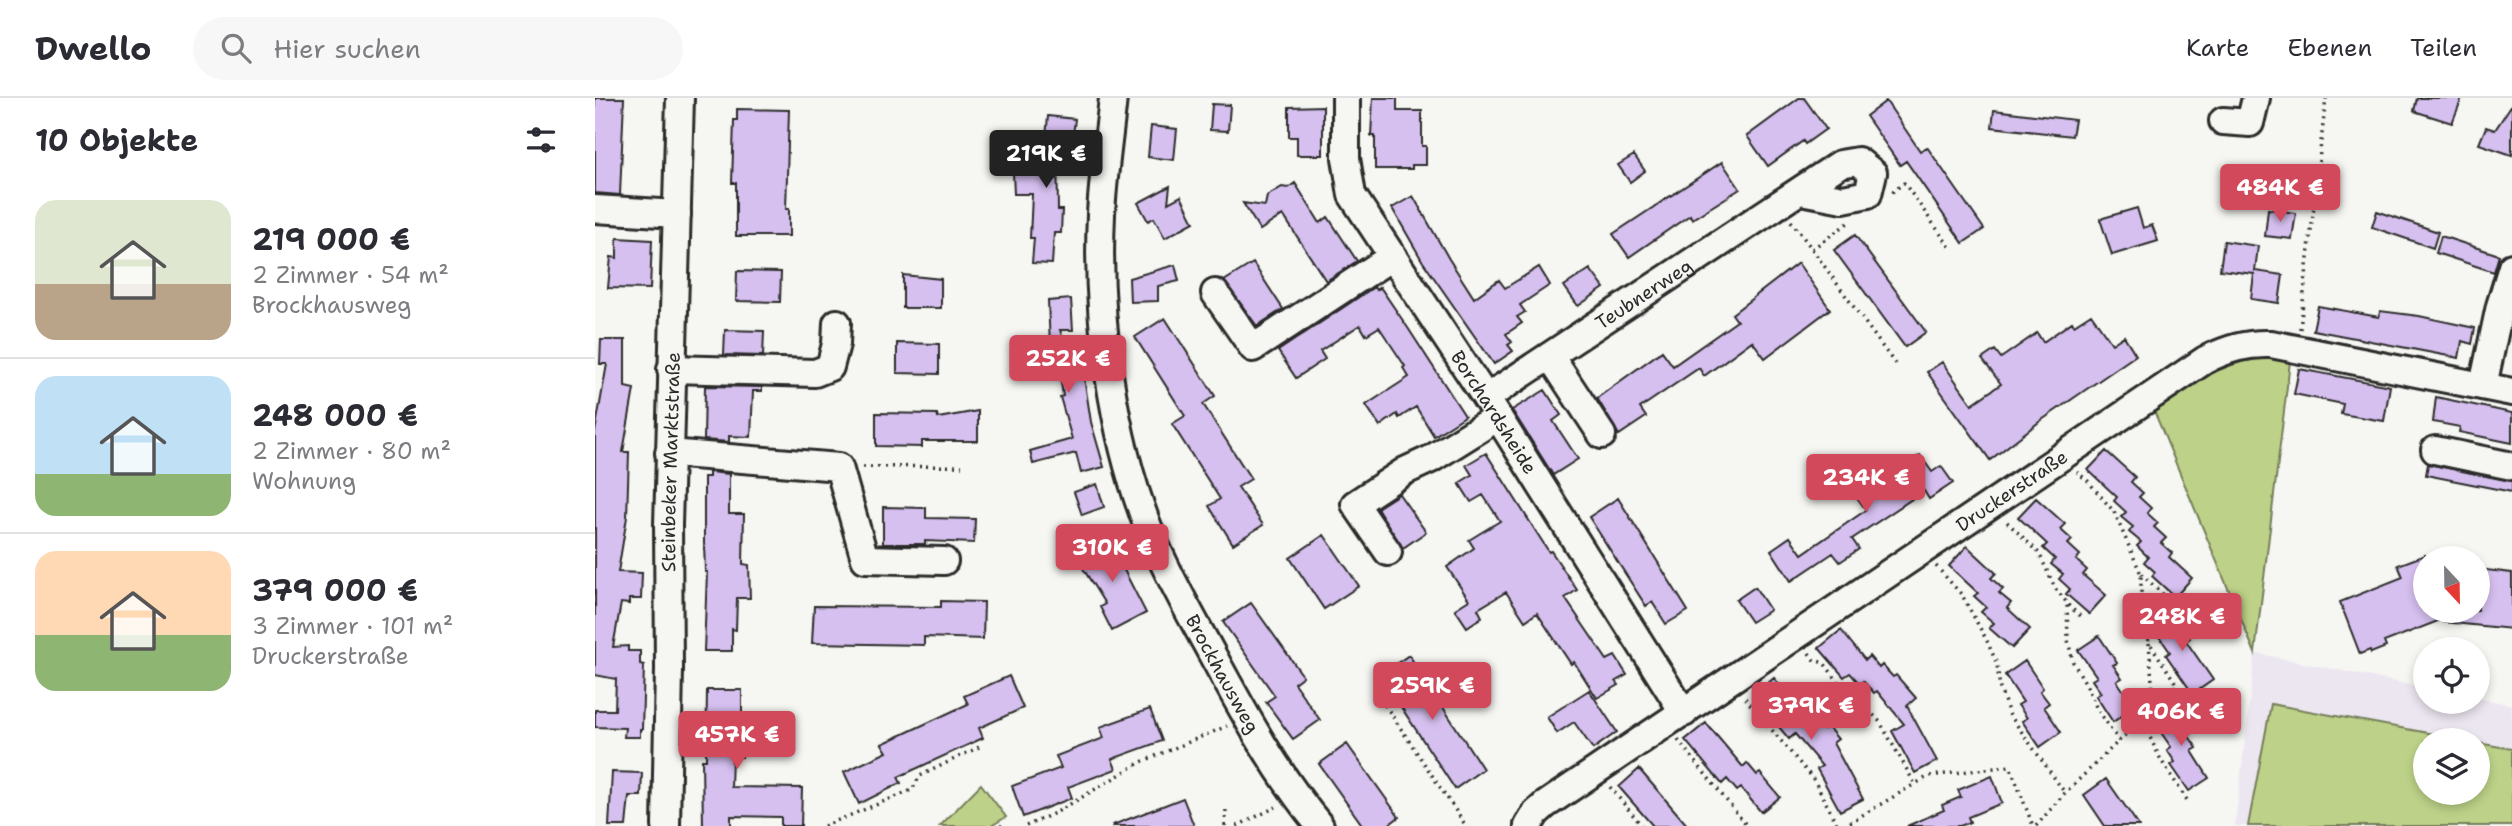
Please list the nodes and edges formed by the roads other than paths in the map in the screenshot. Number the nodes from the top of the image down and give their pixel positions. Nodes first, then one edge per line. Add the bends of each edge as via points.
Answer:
1 (680, 98) edge
2 (1112, 98) edge
3 (1346, 98) edge
4 (2256, 98) edge
5 (2223, 121) dead end
6 (1801, 191) dead end
7 (595, 209) edge
8 (677, 214) junction
9 (1393, 257) junction
10 (2512, 267) edge
11 (1215, 293) dead end
12 (838, 323) dead end
13 (1550, 356) junction
14 (671, 369) junction
15 (2483, 386) junction
16 (2512, 392) edge
17 (1492, 408) junction
18 (1602, 435) dead end
19 (2435, 450) dead end
20 (669, 453) junction
21 (2512, 466) edge
22 (1388, 552) dead end
23 (944, 561) dead end
24 (1675, 719) junction
25 (666, 826) edge
26 (1320, 826) edge
27 (1528, 826) edge

1 - 8 street, Steinbeker Marktstraße
2 - 26 street, Brockhausweg via 1100,278 1104,336 1138,497 1153,538 1247,718 1296,797
3 - 9 street, Borchardsheide via 1346,158 1352,195
4 - 5 street via 2250,123
6 - 13 street, Teubnerweg
7 - 8 street
8 - 14 street, Steinbeker Marktstraße
9 - 11 street via 1253,348
9 - 17 street, Borchardsheide
10 - 15 street
12 - 14 street via 830,368 815,373
13 - 17 street, Teubnerweg
13 - 18 street
14 - 20 street, Steinbeker Marktstraße
15 - 16 street, Druckerstraße
15 - 24 street, Druckerstraße via 2298,349 2257,344 2223,351
17 - 22 street, Teubnerweg via 1431,459 1355,504
17 - 24 street, Borchardsheide
19 - 21 street
20 - 23 street via 839,467 865,559
20 - 25 street, Steinbeker Marktstraße
24 - 27 street, Druckerstraße via 1545,805

